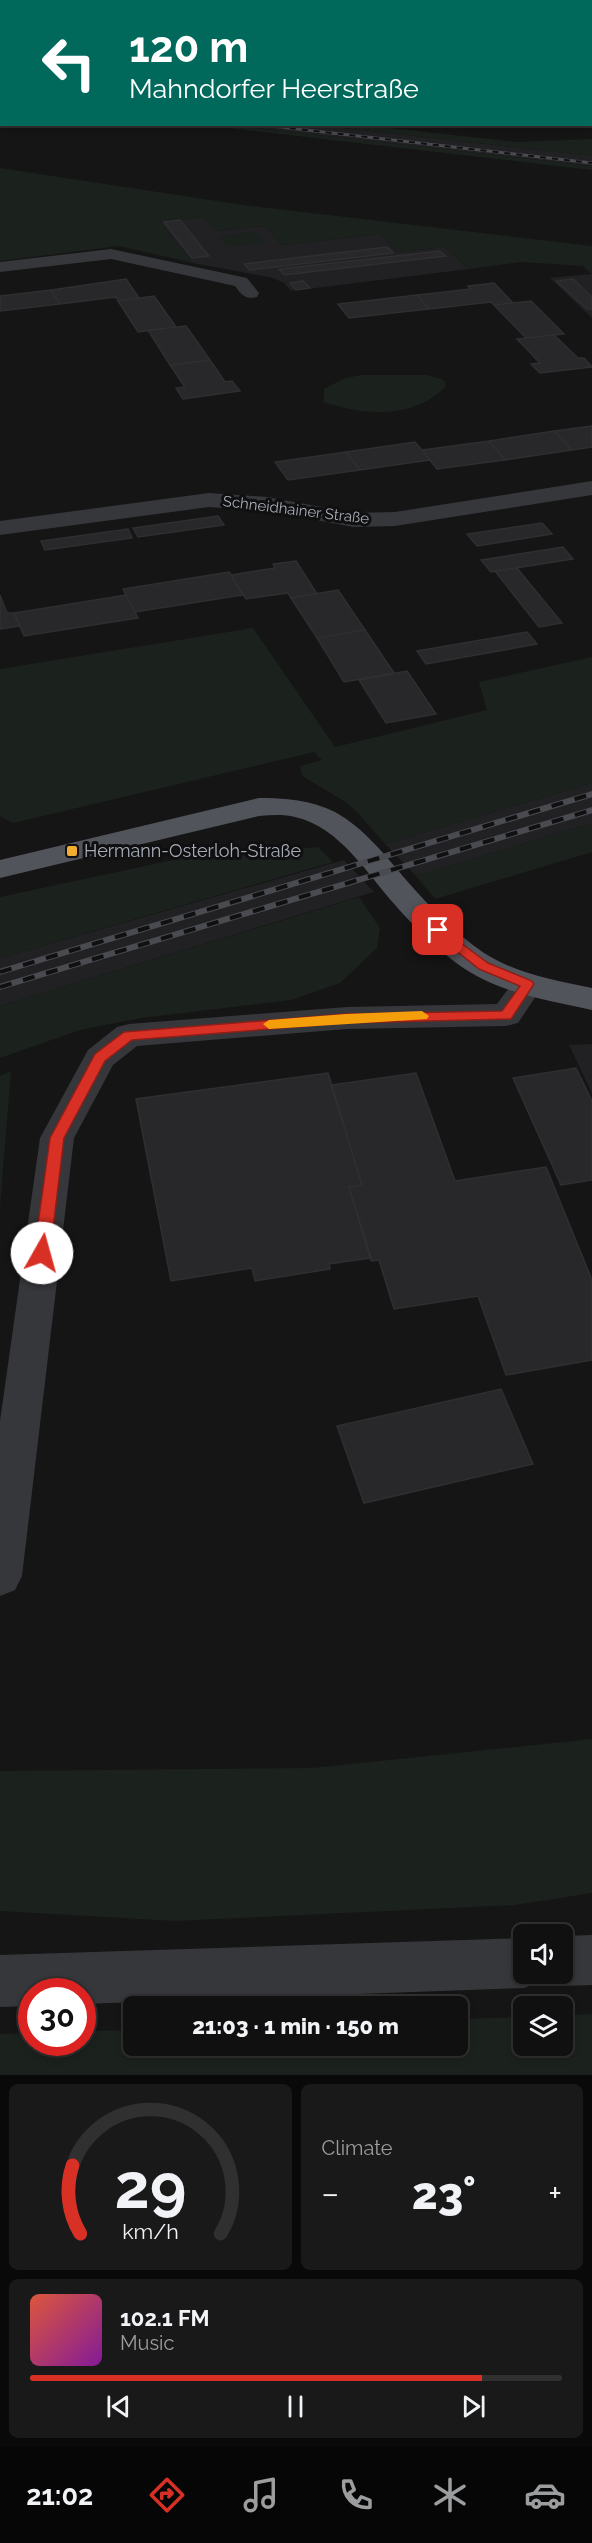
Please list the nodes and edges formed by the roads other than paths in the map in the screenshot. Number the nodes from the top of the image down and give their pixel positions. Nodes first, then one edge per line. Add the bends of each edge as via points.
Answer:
1 (0, 267) edge
2 (250, 292) dead end
3 (592, 488) edge
4 (0, 528) edge
5 (0, 869) edge
6 (528, 984) junction
7 (592, 999) edge
8 (0, 1576) edge
9 (592, 1960) edge
10 (573, 1961) edge
11 (513, 1963) edge
12 (0, 1981) edge

1 - 2 street via 111,254 240,282
3 - 4 street, Schneidhainer Straße via 395,519 354,520 267,504 209,500
5 - 6 main road via 259,807 289,807 328,821 354,841 408,901 483,966
6 - 7 main road
6 - 8 street via 506,1015 346,1018 129,1035 100,1058 57,1138
9 - 10 street
11 - 12 street

